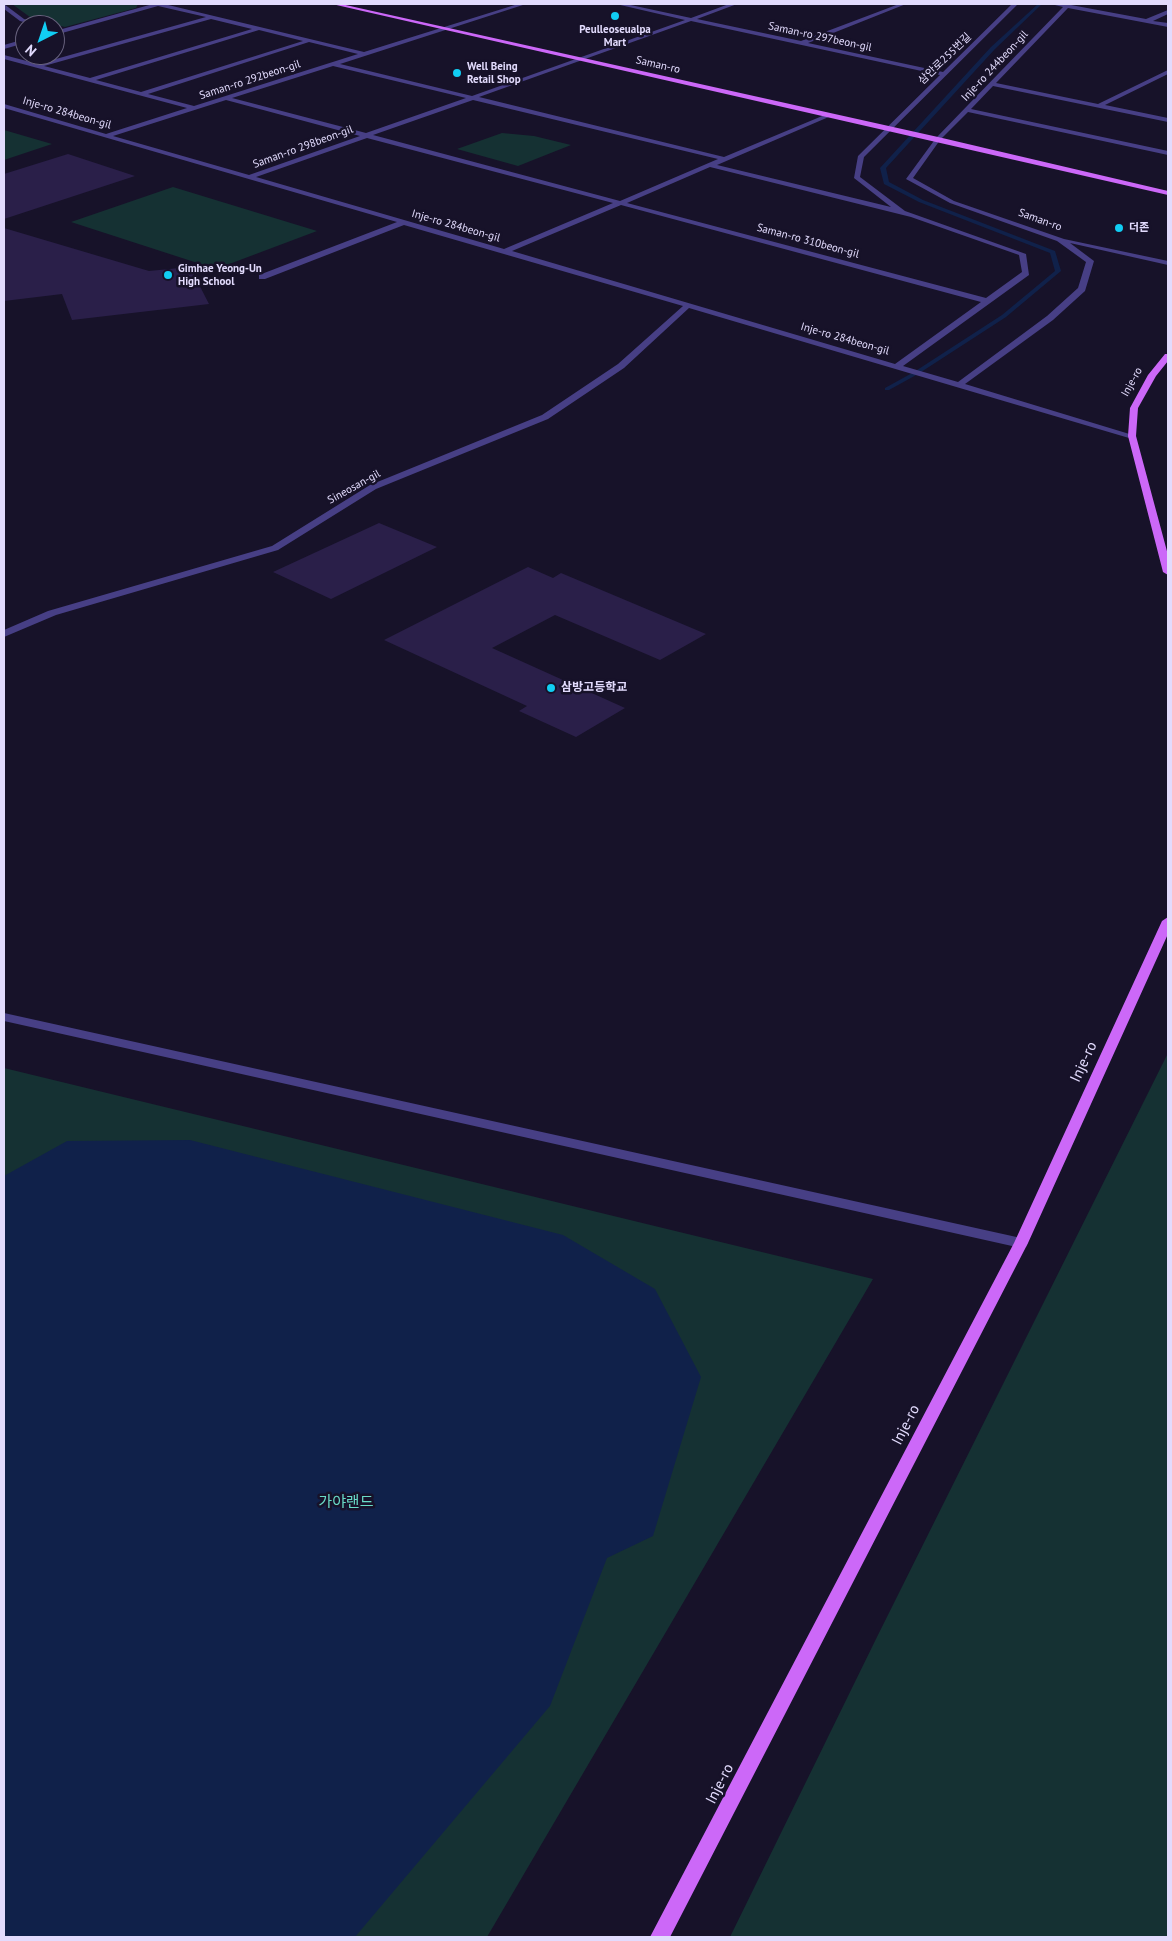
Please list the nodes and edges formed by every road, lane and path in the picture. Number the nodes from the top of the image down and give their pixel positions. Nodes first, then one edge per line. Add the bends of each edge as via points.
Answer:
1 (158, 4) edge
2 (335, 4) edge
3 (506, 4) edge
4 (523, 4) edge
5 (619, 4) edge
6 (734, 4) edge
7 (904, 4) edge
8 (1015, 4) edge
9 (1062, 4) edge
10 (4, 6) edge
11 (516, 6) junction
12 (1168, 12) edge
13 (16, 15) edge
14 (212, 17) junction
15 (691, 19) junction
16 (1147, 21) junction
17 (1168, 25) edge
18 (259, 28) junction
19 (65, 29) edge
20 (444, 29) junction
21 (310, 41) junction
22 (802, 43) junction
23 (365, 54) junction
24 (4, 57) edge
25 (579, 59) junction
26 (333, 64) junction
27 (38, 66) junction
28 (1168, 72) edge
29 (944, 74) junction
30 (90, 80) junction
31 (993, 84) junction
32 (141, 94) junction
33 (471, 97) junction
34 (226, 98) junction
35 (4, 106) edge
36 (1098, 106) junction
37 (194, 108) junction
38 (968, 110) junction
39 (829, 115) junction
40 (1168, 120) edge
41 (892, 129) junction
42 (365, 135) junction
43 (106, 136) junction
44 (935, 138) junction
45 (1168, 153) edge
46 (725, 159) junction
47 (709, 166) junction
48 (248, 178) junction
49 (1168, 193) edge
50 (621, 203) junction
51 (903, 213) junction
52 (404, 222) junction
53 (1060, 239) junction
54 (504, 252) junction
55 (1168, 263) edge
56 (262, 277) dead end
57 (988, 302) junction
58 (688, 305) junction
59 (1168, 356) edge
60 (900, 367) junction
61 (959, 385) junction
62 (1132, 436) junction
63 (1168, 572) edge
64 (4, 634) edge
65 (1168, 921) edge
66 (4, 1017) edge
67 (1021, 1243) junction
68 (660, 1937) edge

1 - 14 street
1 - 19 street
2 - 20 main road, Saman-ro
3 - 11 street
4 - 11 street, Saman-ro 292beon-gil
5 - 15 street, Saman-ro 297beon-gil
6 - 15 street
7 - 22 street
8 - 29 street, 삼안로255번길
9 - 16 street, Inje-ro 244beon-gil
9 - 31 street, Inje-ro 244beon-gil
10 - 13 street
11 - 20 street, Saman-ro 292beon-gil
12 - 16 street
14 - 18 street
14 - 27 street
15 - 22 street, Saman-ro 297beon-gil
15 - 25 street
16 - 17 street, Inje-ro 244beon-gil
18 - 21 street
18 - 30 street
20 - 23 street, Saman-ro 292beon-gil
20 - 25 main road, Saman-ro
21 - 23 street
21 - 32 street, Saman-ro 292beon-gil
22 - 29 street, Saman-ro 297beon-gil
23 - 26 street, Saman-ro 292beon-gil
24 - 27 street, Saman-ro 292beon-gil
25 - 33 street, Saman-ro 298beon-gil
25 - 39 main road, Saman-ro
26 - 33 street
26 - 34 street, Saman-ro 292beon-gil
27 - 30 street, Saman-ro 292beon-gil
28 - 36 street
29 - 41 street, 삼안로255번길
30 - 32 street, Saman-ro 292beon-gil
31 - 36 street
31 - 38 street, Inje-ro 244beon-gil
32 - 37 street, Saman-ro 292beon-gil
33 - 42 street, Saman-ro 298beon-gil
33 - 46 street
34 - 37 street, Saman-ro 292beon-gil
34 - 42 street, Saman-ro 298beon-gil
35 - 43 street, Inje-ro 284beon-gil
36 - 40 street
37 - 43 street
38 - 44 street, Inje-ro 244beon-gil
38 - 45 street
39 - 41 main road, Saman-ro
39 - 46 street
41 - 44 main road, Saman-ro
41 - 51 street via 861,156 857,178
42 - 48 street, Saman-ro 298beon-gil
42 - 50 street, Saman-ro 310beon-gil
43 - 48 street, Inje-ro 284beon-gil
44 - 49 main road
44 - 53 street, Saman-ro via 909,180 952,202
46 - 47 street
47 - 50 street
47 - 51 street
48 - 52 street, Inje-ro 284beon-gil
50 - 54 street
50 - 57 street, Saman-ro 310beon-gil
51 - 57 street via 1022,254 1026,274
52 - 54 street, Inje-ro 284beon-gil
52 - 56 street
53 - 55 street
53 - 61 street, Saman-ro via 1090,261 1082,289 1050,318
54 - 58 street, Inje-ro 284beon-gil
57 - 60 street
58 - 60 street, Inje-ro 284beon-gil
58 - 64 street, Sineosan-gil via 621,366 545,417 373,487 275,548 52,613
59 - 62 main road, Inje-ro via 1152,374 1134,408
60 - 61 street, Inje-ro 284beon-gil
61 - 62 street
62 - 63 main road, Inje-ro
65 - 67 main road, Inje-ro
66 - 67 street
67 - 68 main road, Inje-ro

